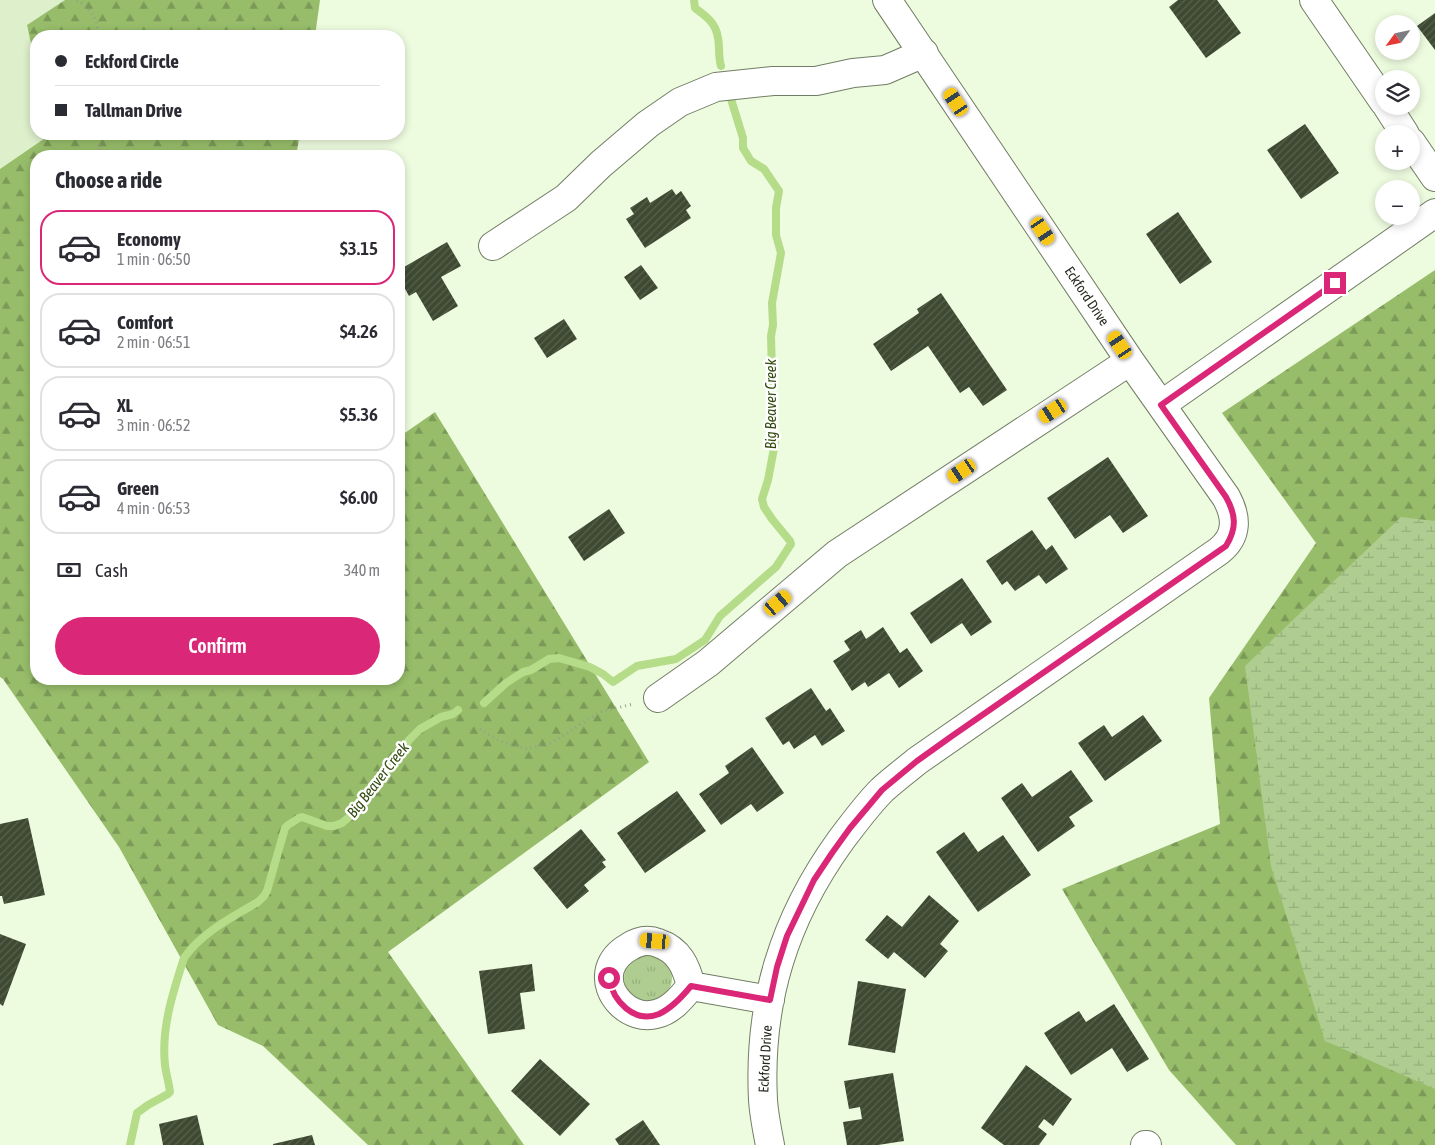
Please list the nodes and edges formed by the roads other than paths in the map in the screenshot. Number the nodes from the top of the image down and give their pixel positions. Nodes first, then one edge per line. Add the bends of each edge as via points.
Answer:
1 (887, 0) edge
2 (1314, 0) edge
3 (924, 54) junction
4 (1375, 89) edge
5 (1420, 155) edge
6 (1435, 177) edge
7 (1435, 213) edge
8 (493, 246) dead end
9 (1130, 361) junction
10 (1161, 405) junction
11 (658, 698) road end
12 (691, 986) dead end
13 (770, 1000) junction
14 (770, 1145) edge

1 - 3 street, Eckford Drive
2 - 4 street
3 - 8 street via 885,70 816,81 773,81 716,87 680,102 648,124 566,198
3 - 9 street, Eckford Drive
5 - 6 street
7 - 10 street
9 - 10 street, Eckford Drive
9 - 11 street via 837,554 708,663
10 - 13 street, Eckford Drive via 1231,506 1233,531 1226,546 945,741 882,790 850,828 814,880 787,936
12 - 13 street
13 - 14 street, Eckford Drive via 765,1033 763,1101

